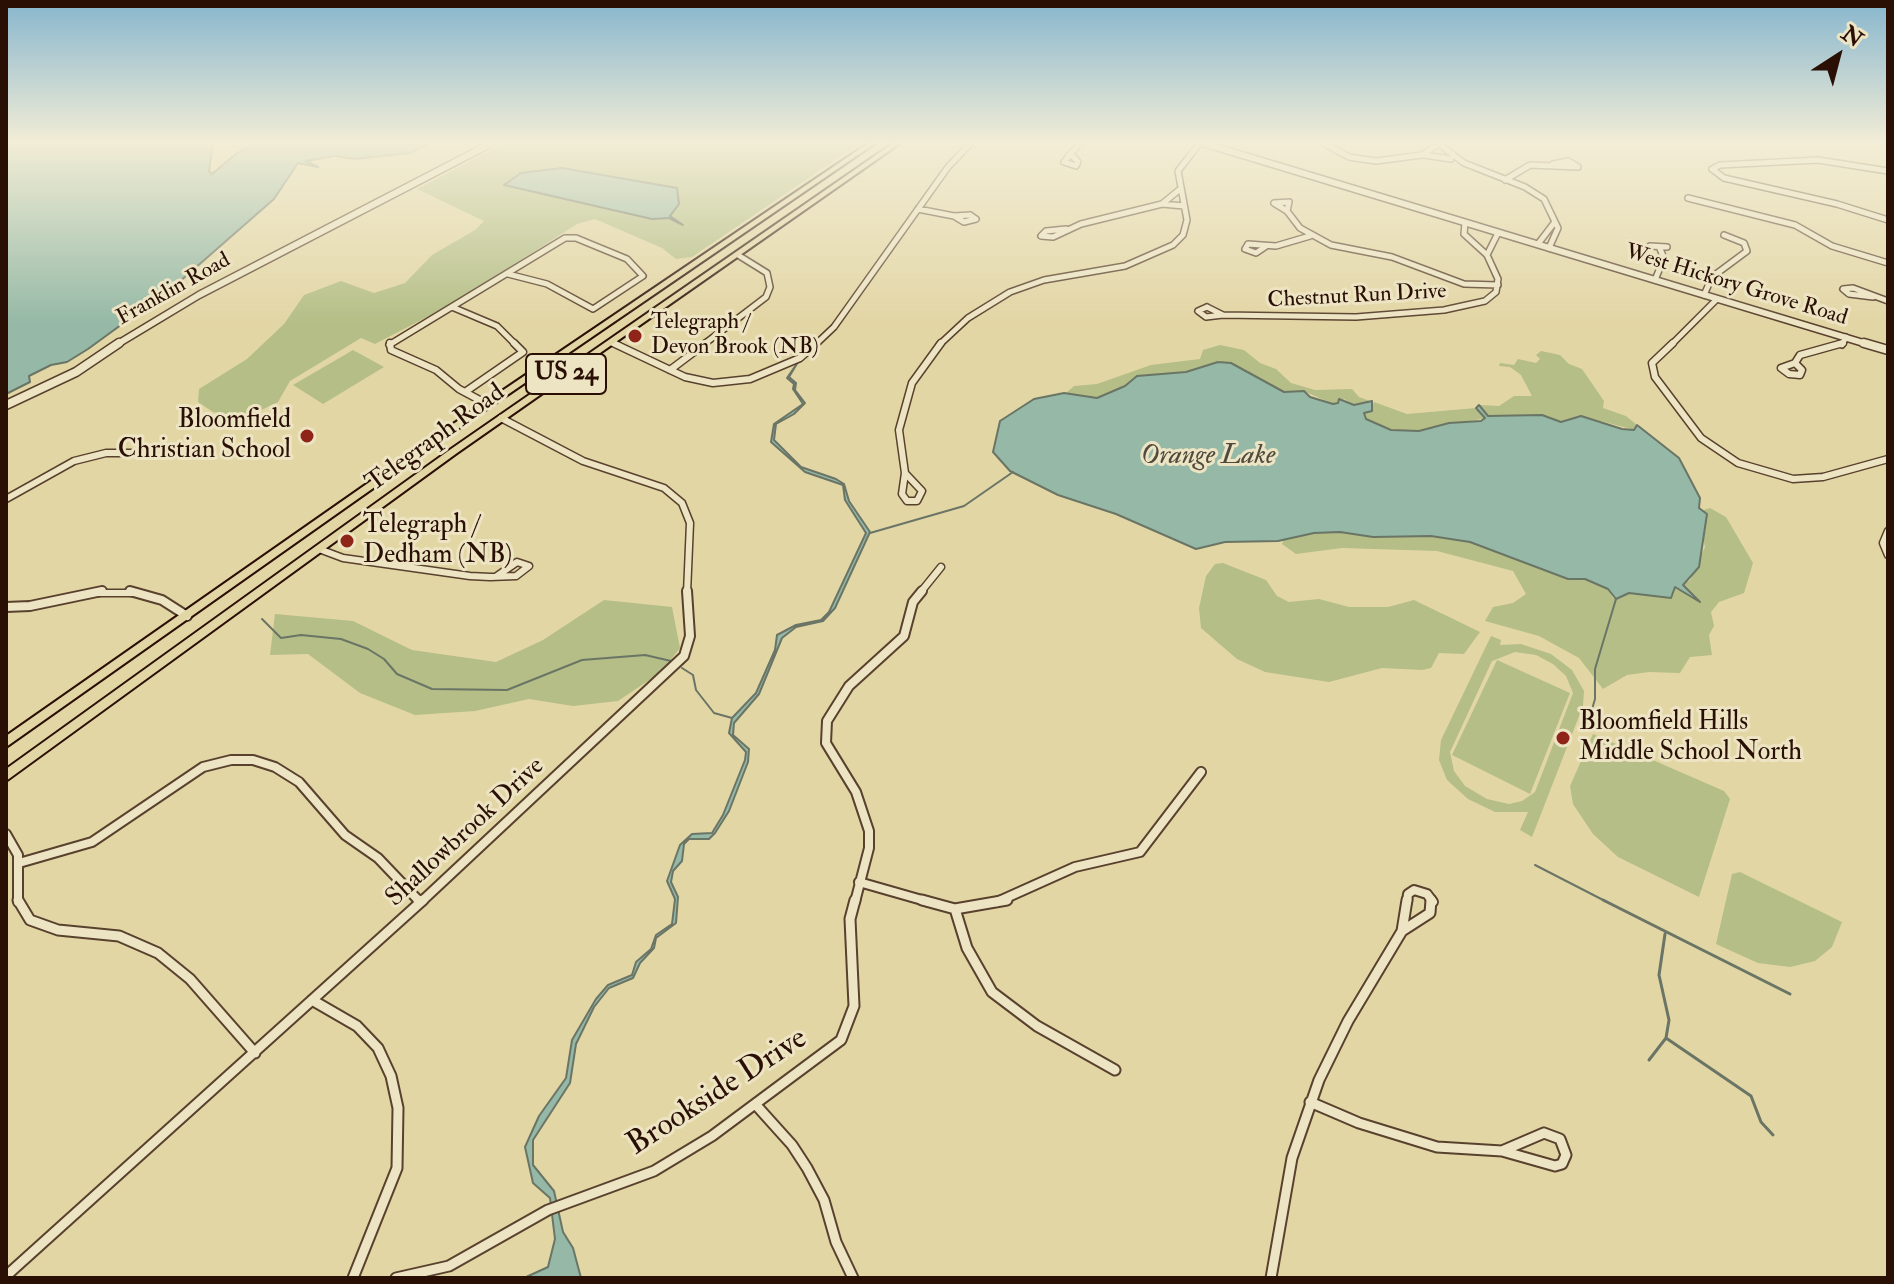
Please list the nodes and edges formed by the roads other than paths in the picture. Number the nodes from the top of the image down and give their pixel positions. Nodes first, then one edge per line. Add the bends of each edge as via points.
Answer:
1 (375, 204) edge
2 (784, 204) edge
3 (809, 204) edge
4 (922, 204) edge
5 (1162, 204) joint
6 (1403, 204) edge
7 (1546, 204) edge
8 (1711, 204) edge
9 (1837, 204) edge
10 (1184, 206) joint
11 (918, 209) junction
12 (1287, 211) dead end
13 (954, 216) dead end
14 (1888, 220) edge
15 (1465, 223) junction
16 (1554, 223) junction
17 (1066, 229) dead end
18 (1498, 233) junction
19 (1724, 235) dead end
20 (1310, 236) junction
21 (1538, 244) junction
22 (1650, 246) dead end
23 (722, 247) junction
24 (1265, 247) dead end
25 (1549, 248) junction
26 (738, 255) junction
27 (1487, 255) junction
28 (702, 260) junction
29 (1888, 263) edge
30 (720, 268) junction
31 (508, 274) junction
32 (1655, 280) junction
33 (1464, 284) junction
34 (1498, 285) junction
35 (1704, 295) junction
36 (1873, 297) junction
37 (1717, 299) junction
38 (1888, 301) edge
39 (1472, 305) junction
40 (452, 307) junction
41 (1223, 315) dead end
42 (1846, 337) junction
43 (612, 342) junction
44 (1888, 350) edge
45 (1795, 363) dead end
46 (670, 370) junction
47 (465, 392) junction
48 (487, 404) junction
49 (6, 405) edge
50 (501, 418) junction
51 (437, 439) junction
52 (454, 451) junction
53 (149, 453) dead end
54 (1888, 459) edge
55 (905, 473) junction
56 (6, 499) edge
57 (1888, 531) edge
58 (304, 534) junction
59 (319, 549) junction
60 (1888, 555) edge
61 (941, 567) dead end
62 (497, 576) dead end
63 (6, 607) edge
64 (18, 608) junction
65 (6, 614) edge
66 (187, 616) junction
67 (8, 743) edge
68 (6, 761) edge
69 (21, 766) junction
70 (1201, 772) dead end
71 (6, 776) edge
72 (6, 834) edge
73 (19, 863) junction
74 (859, 882) junction
75 (420, 902) junction
76 (955, 909) junction
77 (1402, 931) junction
78 (312, 1000) junction
79 (255, 1053) junction
80 (1115, 1070) dead end
81 (1310, 1102) junction
82 (756, 1105) junction
83 (1502, 1151) junction
84 (6, 1276) edge
85 (353, 1278) edge
86 (396, 1278) edge
87 (853, 1278) edge
88 (1271, 1278) edge

1 - 49 street, Franklin Road via 192,299 76,372
2 - 23 highway, Telegraph Road / US 24
3 - 26 highway, Telegraph Road / US 24
4 - 11 street
5 - 10 street
5 - 17 street
6 - 15 street, West Hickory Grove Road
7 - 16 street
8 - 29 street via 1795,225 1832,246
9 - 14 street
10 - 55 street via 1183,235 1160,254 1116,269 1021,287 986,305 947,336 924,363 905,401 898,437
11 - 13 street
11 - 46 street via 834,327 807,354 768,373 731,382 703,382
12 - 20 street
15 - 18 street, West Hickory Grove Road
15 - 27 street via 1464,234
16 - 21 street
16 - 25 street via 1557,232
18 - 21 street, West Hickory Grove Road
18 - 27 street
19 - 35 street via 1744,243 1747,251 1712,277
20 - 24 street
20 - 33 street
21 - 25 street, West Hickory Grove Road
22 - 32 street via 1664,248
23 - 26 highway
23 - 28 highway, Telegraph Road / US 24
25 - 32 street, West Hickory Grove Road
26 - 30 highway, Telegraph Road / US 24
26 - 46 street via 767,273 766,297
27 - 34 street
28 - 30 highway
28 - 48 highway, Telegraph Road / US 24
30 - 43 highway, Telegraph Road / US 24
31 - 31 street via 547,284 593,309 643,276 627,259 569,237
31 - 40 street
32 - 35 street, West Hickory Grove Road
33 - 34 street
33 - 39 street
34 - 39 street, Chestnut Run Drive via 1493,296
35 - 37 street, West Hickory Grove Road
36 - 36 street via 1849,294 1843,289 1850,287
36 - 38 street
37 - 42 street, West Hickory Grove Road
37 - 54 street via 1652,363 1655,377 1701,438 1738,463 1793,479 1823,477
39 - 41 street, Chestnut Run Drive via 1356,317
40 - 47 street via 497,326 523,352
40 - 47 street via 388,346 440,372
42 - 44 street, West Hickory Grove Road
42 - 45 street via 1842,345 1800,355
43 - 46 street
43 - 50 highway, Telegraph Road / US 24
47 - 48 street
48 - 51 highway, Telegraph Road / US 24
50 - 52 highway, Telegraph Road / US 24
50 - 75 street, Shallowbrook Drive via 583,461 664,488 682,503 690,523 689,643 671,669
51 - 52 highway via 450,441
51 - 58 highway, Telegraph Road / US 24
52 - 59 highway, Telegraph Road / US 24
53 - 56 street via 82,458
55 - 55 street via 903,497 917,501 922,491
57 - 60 street via 1883,543
58 - 59 highway via 307,546
58 - 66 highway, Telegraph Road / US 24
59 - 62 street via 343,558
59 - 69 highway, Telegraph Road / US 24
61 - 74 street, Brookside Drive via 913,602 904,636 849,686 827,721 826,743 867,820 869,848
63 - 64 street
64 - 65 street
64 - 66 street via 90,593 130,591 162,600
66 - 67 highway, Telegraph Road / US 24
68 - 69 highway
69 - 71 highway, Telegraph Road / US 24
70 - 76 street via 1140,852 1075,867 1006,900
72 - 73 street
73 - 75 street via 92,842 203,767 253,760 299,782 345,835 378,858
73 - 79 street via 16,898 30,920 58,930 119,936 158,953 190,979
74 - 76 street
74 - 82 street, Brookside Drive via 850,919 854,1006 847,1030 821,1058
75 - 78 street, Shallowbrook Drive
76 - 80 street via 967,948 992,992 1037,1026
77 - 77 street via 1408,894 1427,894 1433,910
77 - 81 street via 1348,1021
78 - 79 street, Shallowbrook Drive
78 - 85 street via 357,1026 378,1048 398,1108 397,1168
79 - 84 street, Shallowbrook Drive
81 - 83 street via 1437,1147
81 - 88 street via 1285,1187
82 - 86 street, Brookside Drive via 654,1171 548,1210 464,1259
82 - 87 street via 807,1168
83 - 83 street via 1544,1133 1560,1139 1566,1155 1555,1166

